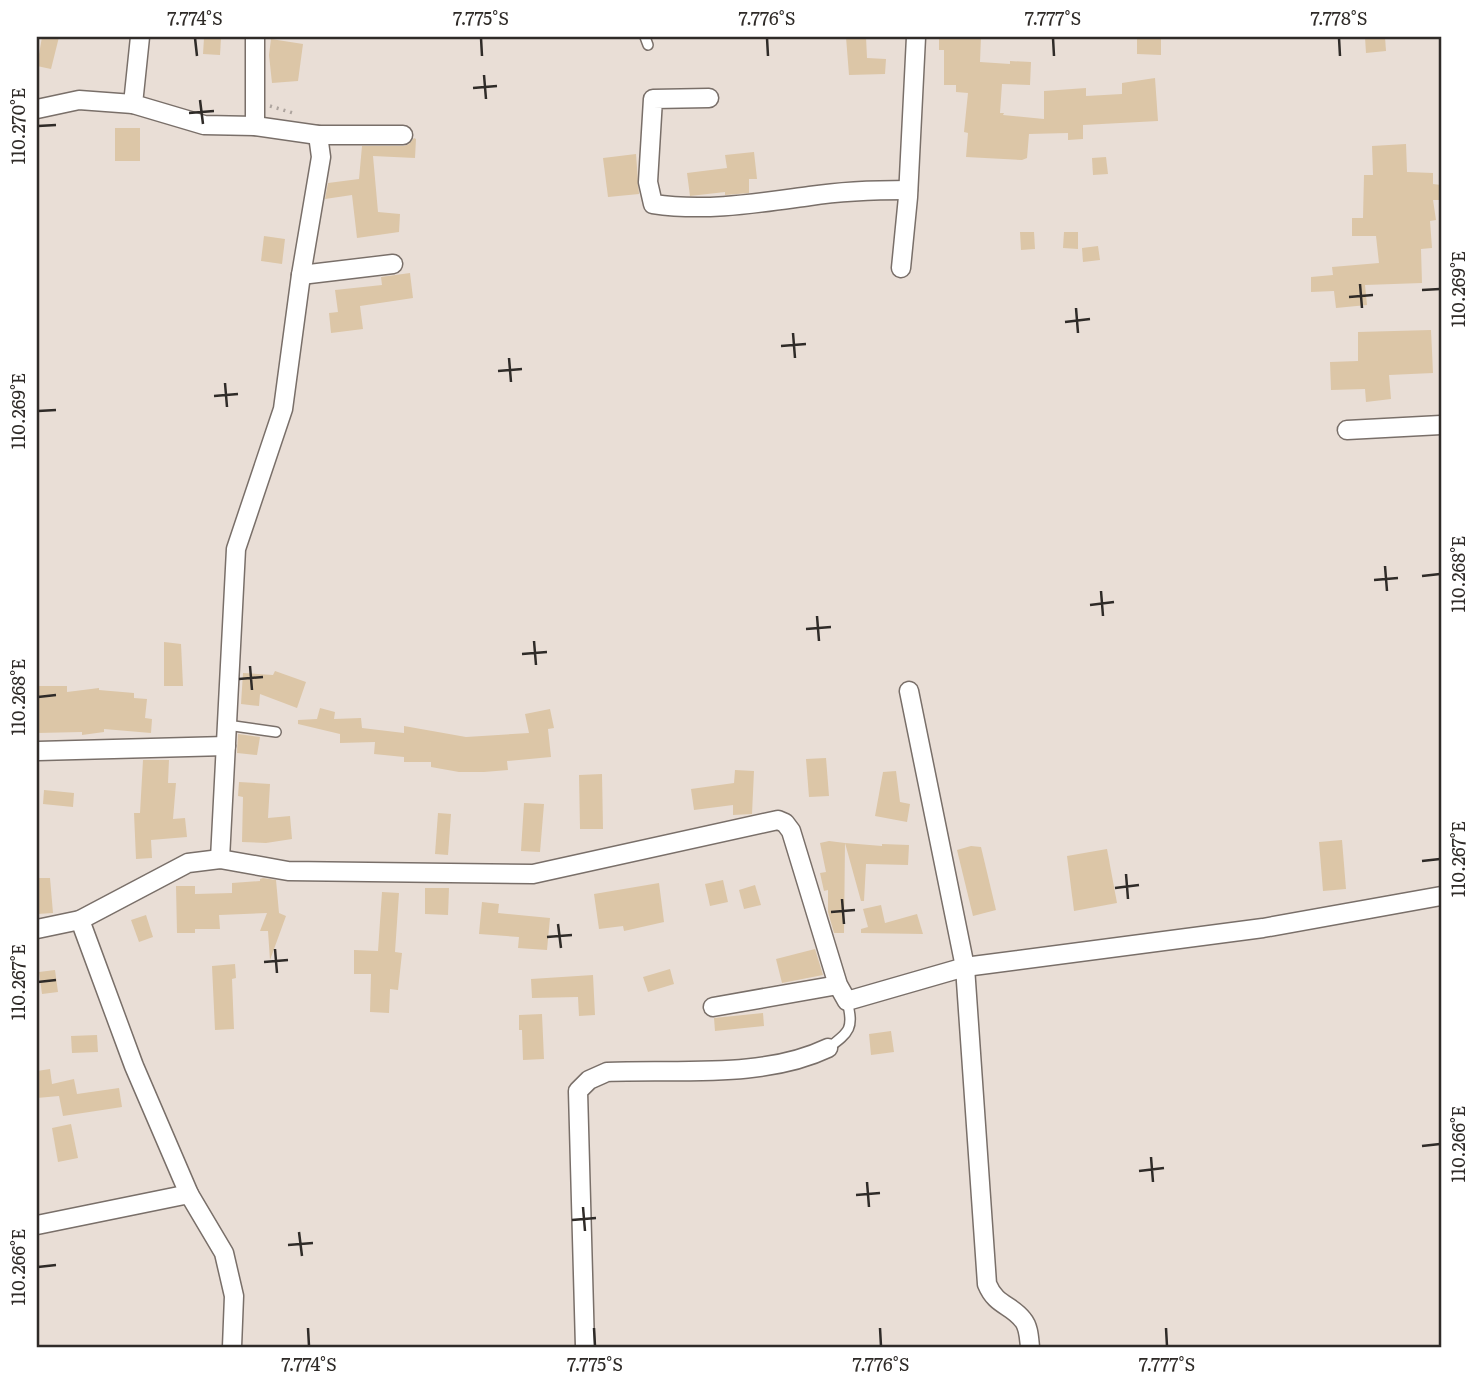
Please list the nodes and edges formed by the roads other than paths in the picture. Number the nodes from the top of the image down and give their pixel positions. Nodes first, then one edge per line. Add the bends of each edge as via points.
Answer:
1 (140, 37) edge
2 (255, 37) edge
3 (916, 37) edge
4 (709, 97) dead end
5 (133, 104) junction
6 (37, 109) edge
7 (255, 126) junction
8 (318, 135) junction
9 (403, 135) dead end
10 (908, 190) junction
11 (393, 264) dead end
12 (901, 268) dead end
13 (301, 275) junction
14 (1441, 425) edge
15 (1348, 430) dead end
16 (909, 691) dead end
17 (227, 724) junction
18 (276, 732) dead end
19 (226, 746) junction
20 (38, 751) edge
21 (220, 859) junction
22 (1441, 896) edge
23 (80, 920) junction
24 (37, 929) edge
25 (965, 967) junction
26 (842, 993) junction
27 (713, 1007) dead end
28 (828, 1048) joint
29 (189, 1194) junction
30 (37, 1226) edge
31 (232, 1347) edge
32 (585, 1347) edge
33 (1030, 1347) edge

1 - 5 street
2 - 7 street
3 - 10 street
4 - 10 street via 653,99 648,183 653,204 761,205 852,191
5 - 6 street via 79,100
5 - 7 street via 204,125
7 - 8 street
8 - 9 street
8 - 13 street via 321,157
10 - 12 street
11 - 13 street
13 - 17 street via 283,409 236,549
14 - 15 street
16 - 25 street
17 - 18 lane
17 - 19 street
19 - 20 street
19 - 21 street
21 - 23 street via 188,863
21 - 26 street via 288,871 533,874 778,820 791,831
22 - 25 street via 1263,928
23 - 24 street
23 - 29 street via 134,1066
25 - 26 street
25 - 33 street via 987,1284 996,1301 1024,1320
26 - 27 street
26 - 28 lane via 852,1020 844,1036
28 - 32 street via 805,1059 756,1068 607,1072 578,1091
29 - 30 street
29 - 31 street via 224,1253 234,1296

